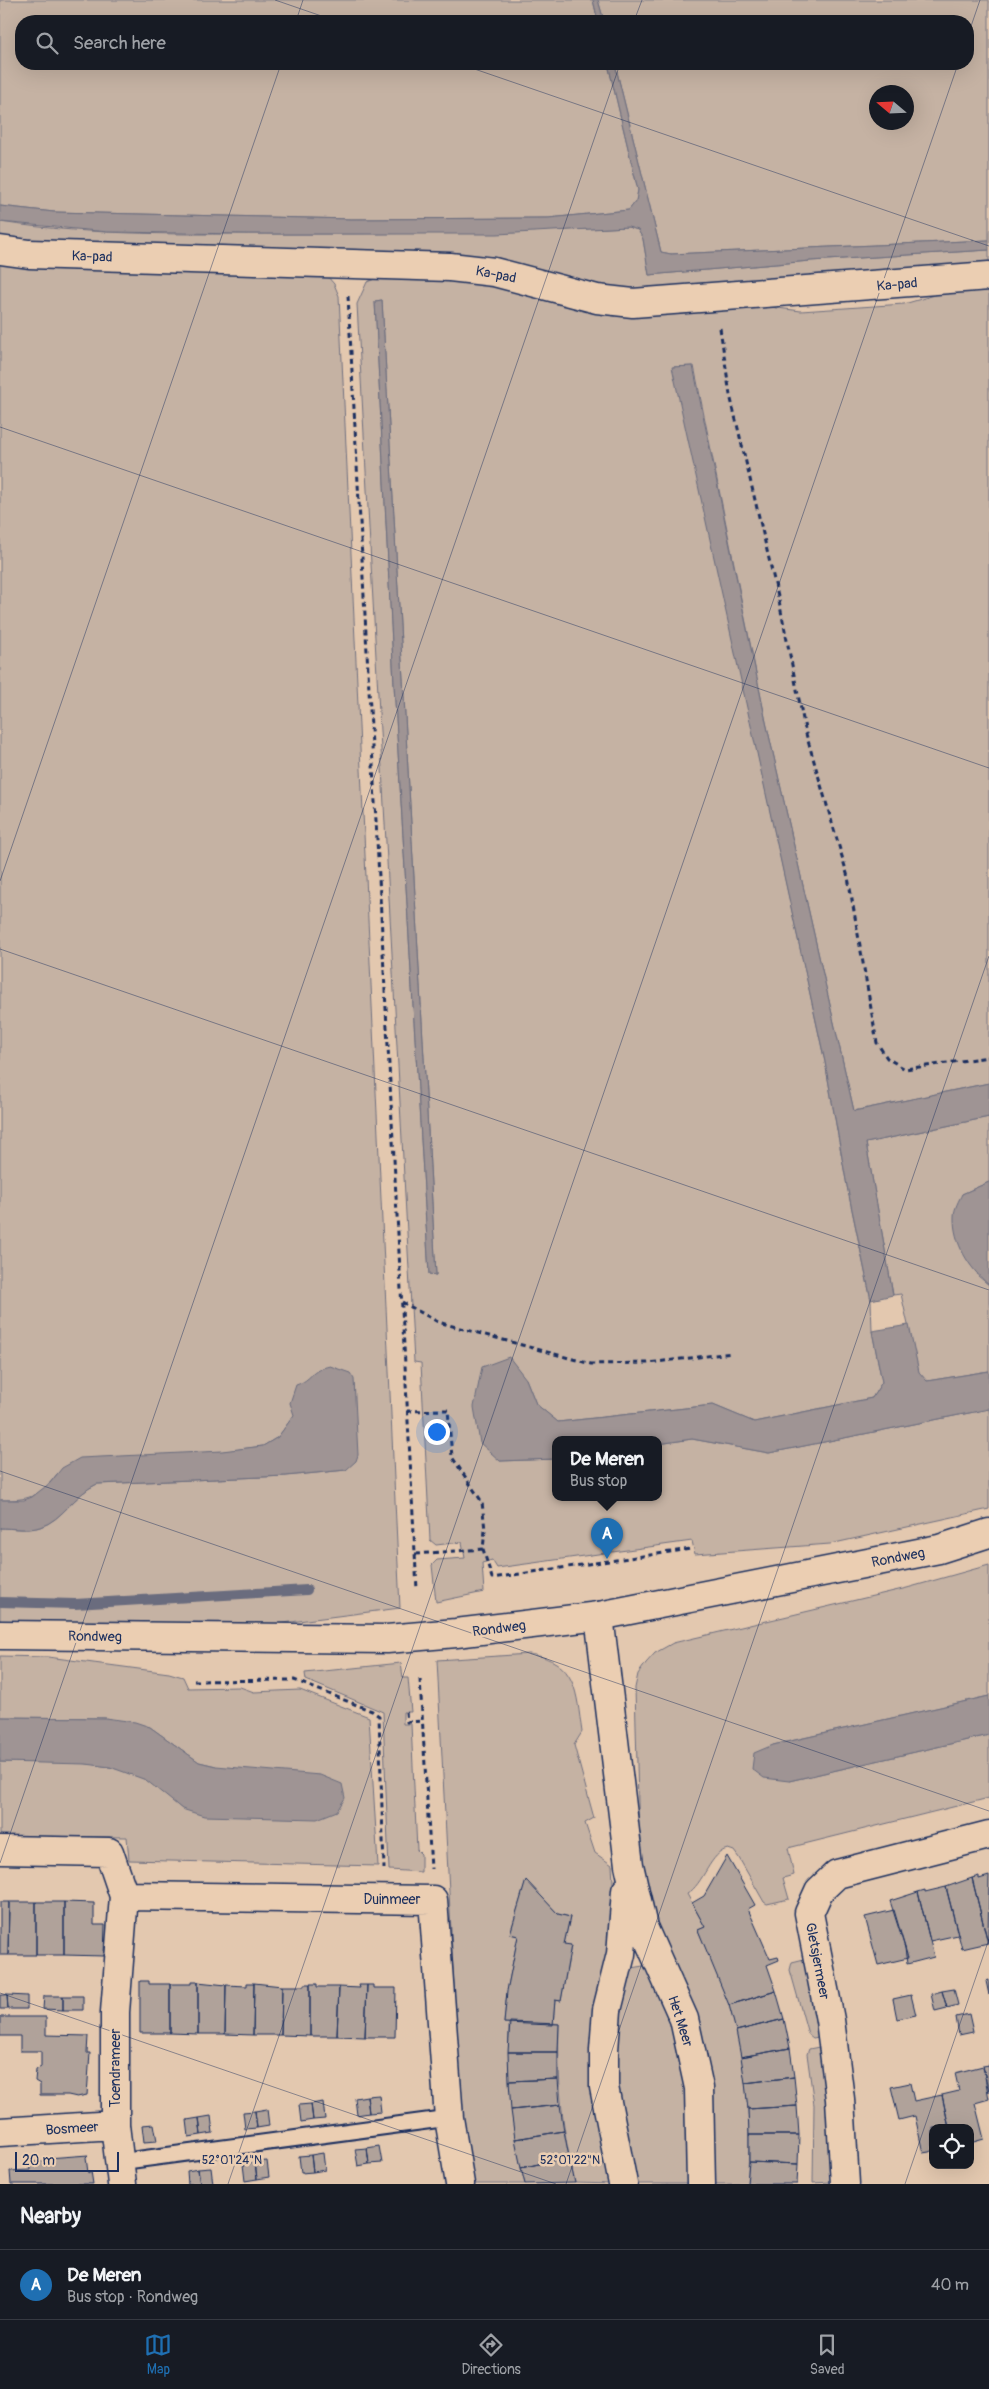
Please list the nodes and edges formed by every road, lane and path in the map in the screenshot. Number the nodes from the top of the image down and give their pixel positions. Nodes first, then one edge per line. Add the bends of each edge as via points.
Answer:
1 (0, 250) edge
2 (346, 263) junction
3 (989, 276) edge
4 (715, 298) junction
5 (989, 1056) edge
6 (401, 1302) junction
7 (732, 1353) dead end
8 (407, 1411) junction
9 (989, 1533) edge
10 (483, 1549) junction
11 (691, 1549) dead end
12 (415, 1554) junction
13 (417, 1590) dead end
14 (599, 1616) junction
15 (0, 1636) edge
16 (420, 1678) dead end
17 (194, 1680) dead end
18 (406, 1712) dead end
19 (423, 1721) junction
20 (989, 1835) edge
21 (0, 1850) edge
22 (628, 1865) junction
23 (124, 1896) junction
24 (385, 1899) junction
25 (433, 1900) junction
26 (449, 2118) junction
27 (114, 2125) junction
28 (0, 2132) edge
29 (120, 2173) edge
30 (460, 2184) edge
31 (623, 2184) edge
32 (701, 2184) edge
33 (845, 2184) edge

1 - 2 street, Ka-pad via 29,254
2 - 4 street, Ka-pad via 494,272 598,300 633,303
2 - 6 path
3 - 4 street, Ka-pad
4 - 5 path via 730,395 777,592 806,734 848,877 877,1043 887,1058 906,1069
6 - 7 path via 438,1322 592,1364 648,1363
6 - 8 path
8 - 10 path via 448,1410 452,1457 482,1502
8 - 12 path
9 - 14 street, Rondweg via 939,1549
10 - 11 path via 492,1578
10 - 12 path
12 - 13 path
14 - 15 street, Rondweg via 387,1639
14 - 22 street, Het Meer
16 - 19 path
17 - 24 path via 294,1680 379,1716
18 - 19 path via 407,1722
19 - 25 path
20 - 33 street, Gletsjermeer via 837,1874 819,1891 809,1913 830,2020 840,2099
21 - 23 street via 108,1852
22 - 31 street, Het Meer via 621,1954 607,2010 604,2050 604,2087
22 - 32 street, Het Meer via 643,1927 684,2019 699,2088
23 - 24 street, Duinmeer
23 - 27 street, Toendrameer via 115,2012
24 - 25 street, Duinmeer
25 - 26 street, Duinmeer
26 - 29 lane
26 - 30 street, Duinmeer
27 - 28 street, Bosmeer
27 - 29 street, Bosmeer

